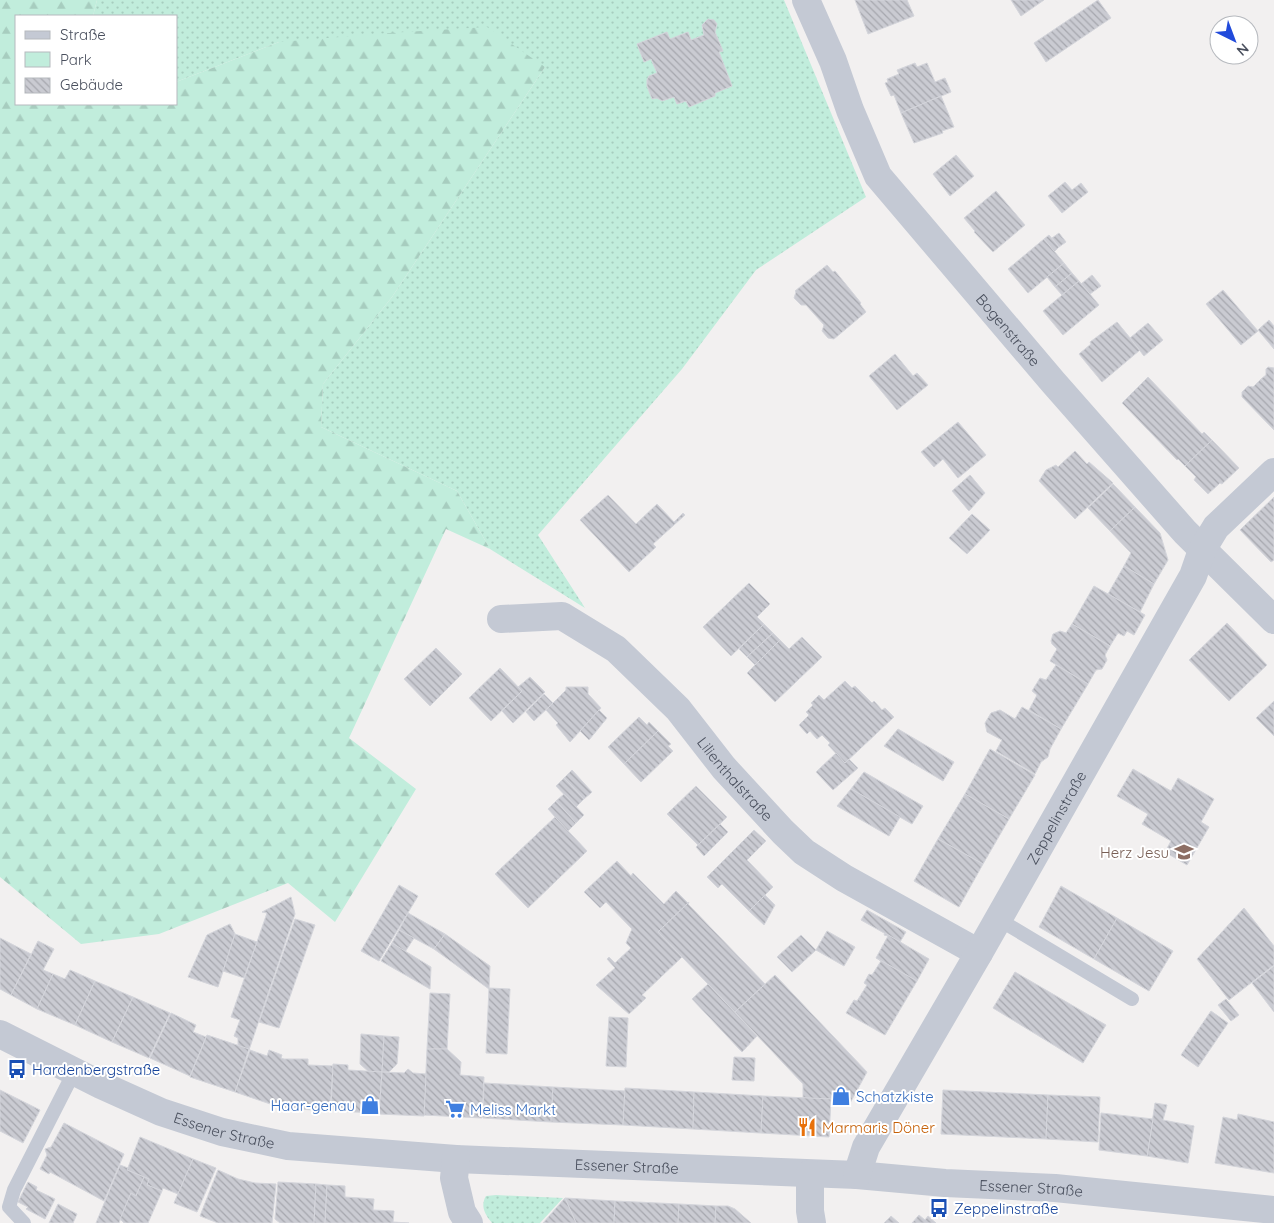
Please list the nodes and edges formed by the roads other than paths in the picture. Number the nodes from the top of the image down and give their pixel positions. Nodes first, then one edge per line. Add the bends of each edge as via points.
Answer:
1 (806, 0) edge
2 (1274, 472) edge
3 (1202, 550) junction
4 (500, 619) dead end
5 (1274, 620) edge
6 (998, 918) junction
7 (979, 953) junction
8 (1132, 999) dead end
9 (0, 1034) edge
10 (74, 1072) junction
11 (456, 1159) junction
12 (810, 1174) junction
13 (857, 1175) junction
14 (1274, 1210) edge
15 (24, 1223) edge
16 (470, 1223) edge
17 (812, 1223) edge

1 - 3 street, Bogenstraße via 878,176 1053,382
2 - 3 street, Zeppelinstraße via 1216,527
3 - 5 street, Bogenstraße
3 - 6 street, Zeppelinstraße via 1193,576
4 - 7 street, Lilienthalstraße via 562,616 616,650 678,709 724,768 804,852 844,878
6 - 7 street, Zeppelinstraße
6 - 8 lane
7 - 13 street, Zeppelinstraße via 866,1147
9 - 10 street, Essener Straße
10 - 11 street, Essener Straße via 161,1112 222,1132 288,1146
10 - 15 lane via 14,1190 9,1208
11 - 12 street, Essener Straße
11 - 16 street via 454,1178 462,1212
12 - 13 street, Essener Straße
12 - 17 street
13 - 14 street, Essener Straße via 1056,1188

